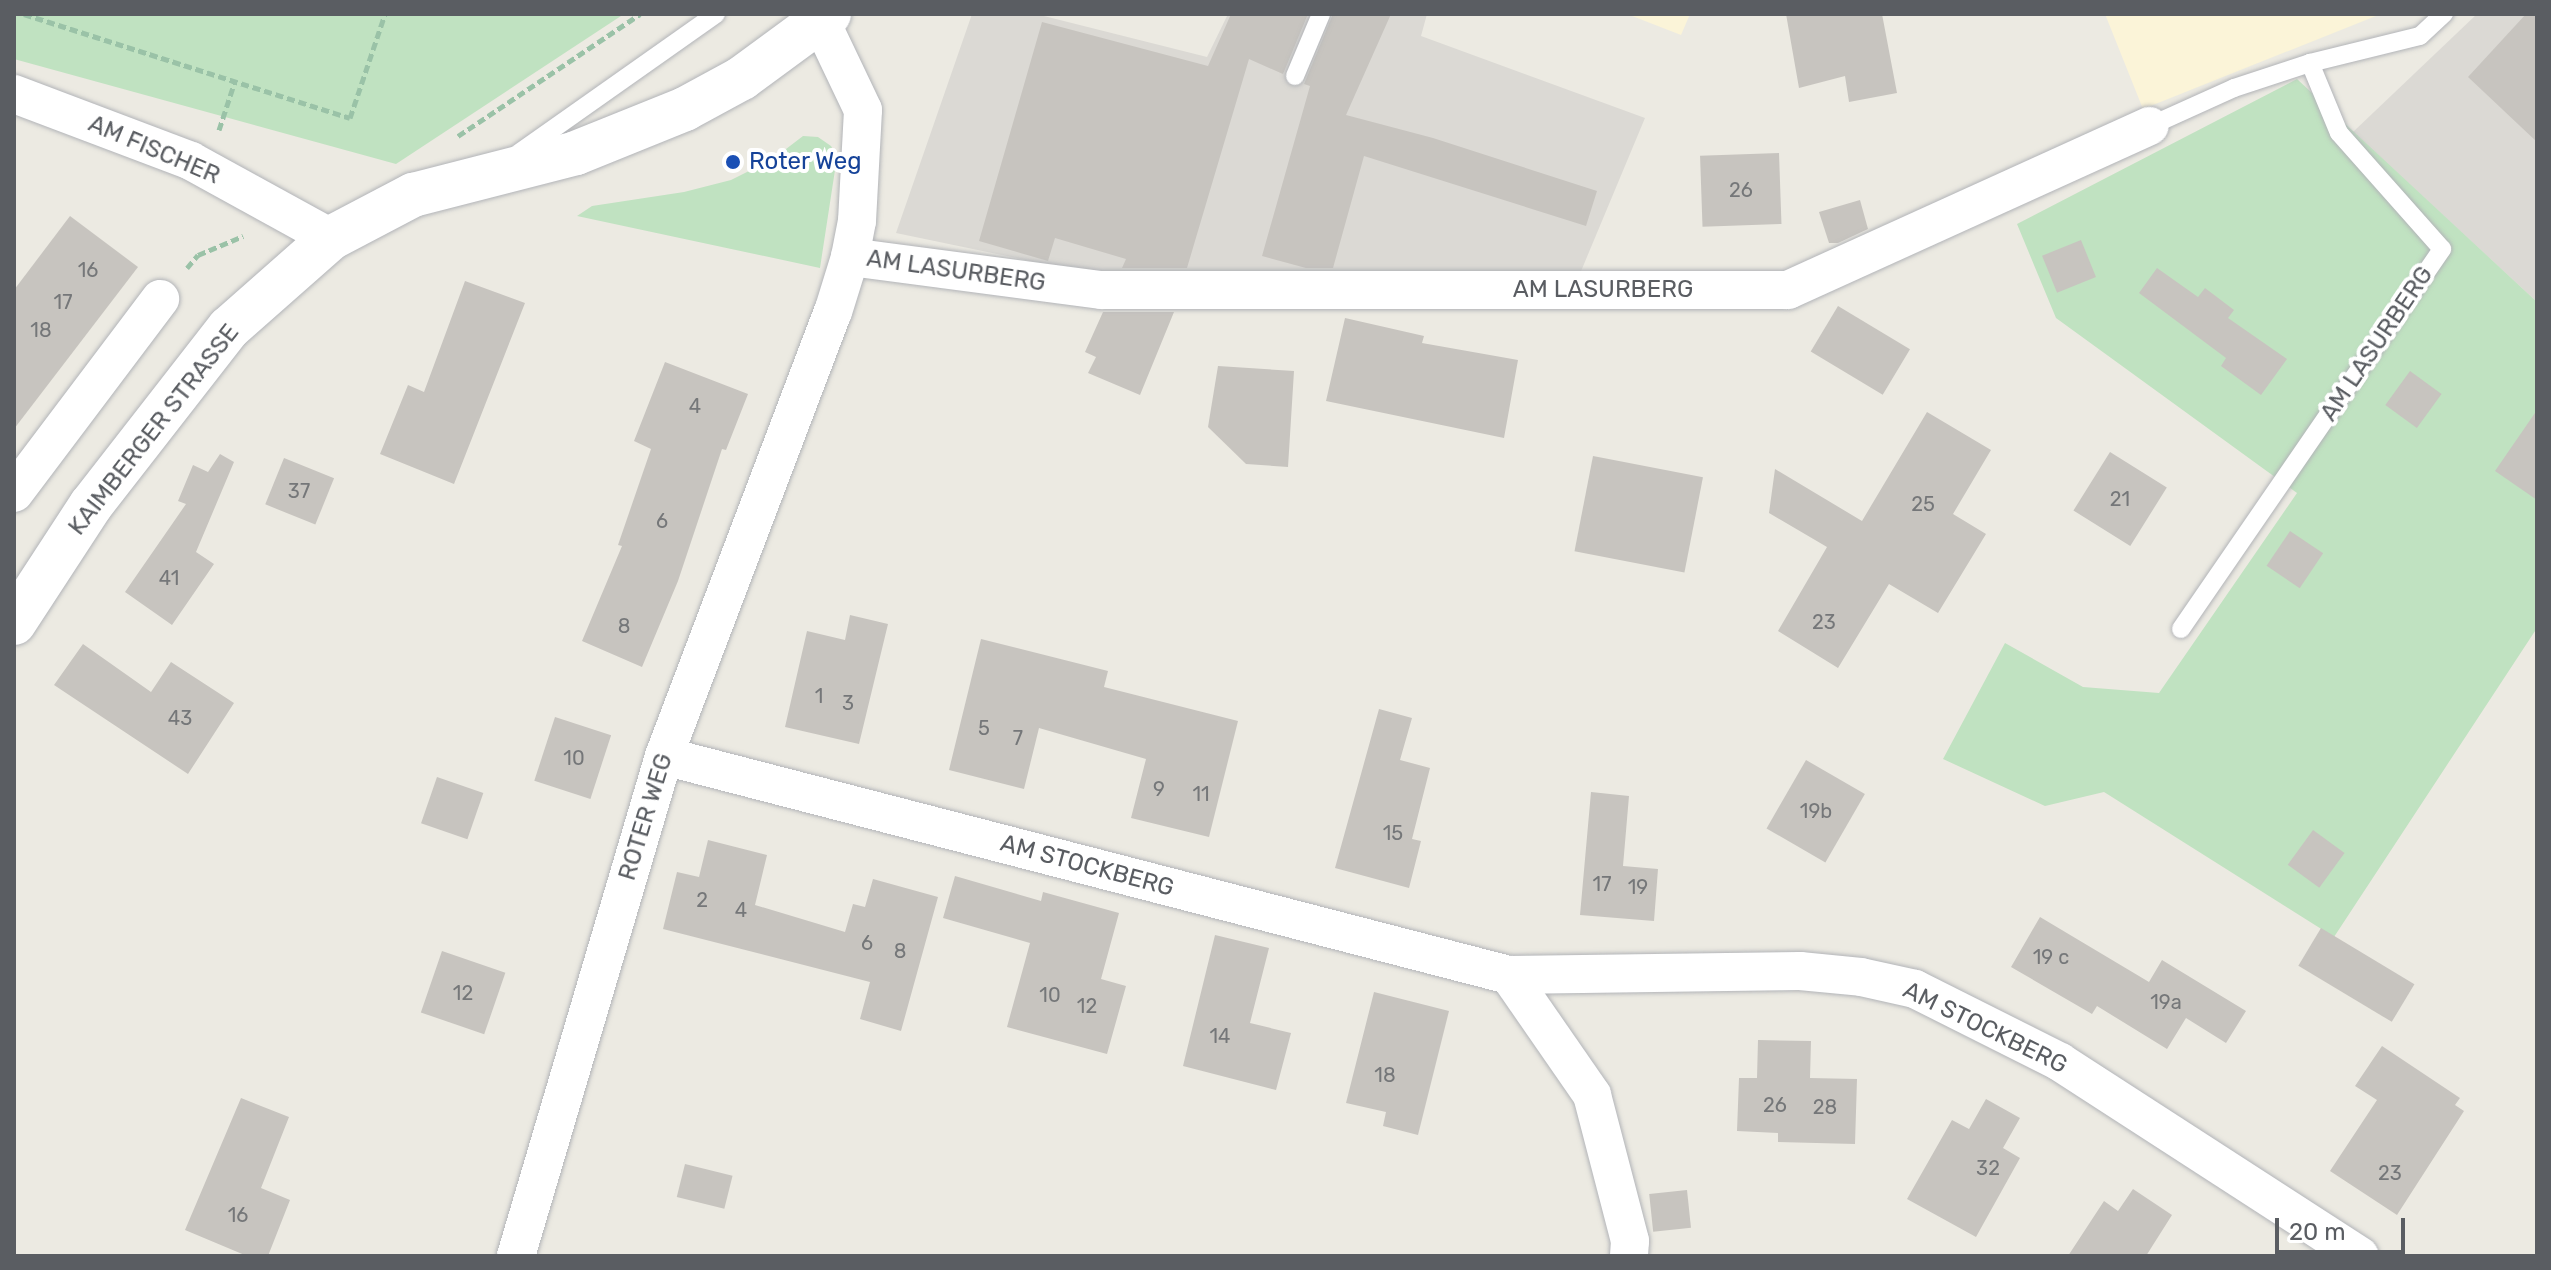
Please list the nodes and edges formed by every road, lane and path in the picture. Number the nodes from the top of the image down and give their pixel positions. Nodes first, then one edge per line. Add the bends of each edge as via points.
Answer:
1 (24, 14) edge
2 (385, 14) edge
3 (640, 14) edge
4 (716, 14) edge
5 (1321, 14) edge
6 (2444, 14) edge
7 (825, 18) edge
8 (2310, 63) junction
9 (1295, 76) dead end
10 (235, 81) junction
11 (14, 94) edge
12 (2150, 126) joint
13 (456, 137) dead end
14 (206, 169) junction
15 (489, 175) junction
16 (279, 209) junction
17 (331, 238) junction
18 (850, 257) junction
19 (160, 299) joint
20 (14, 493) edge
21 (14, 623) edge
22 (2181, 629) dead end
23 (664, 756) junction
24 (1509, 975) junction
25 (516, 1256) edge
26 (1629, 1256) edge
27 (2360, 1256) edge

1 - 10 path
2 - 10 path via 350,118
3 - 13 path
4 - 15 lane
5 - 9 lane
6 - 8 lane, AM LASURBERG via 2420,36
7 - 15 main road, KAIMBERGER STRASSE via 742,78 685,109 576,153
7 - 18 street, ROTER WEG via 863,110
8 - 12 lane, AM LASURBERG via 2234,88
8 - 22 lane, AM LASURBERG via 2339,133 2442,249
10 - 14 path
11 - 14 street, AM FISCHER
12 - 18 street, AM LASURBERG via 1788,290 1101,290
14 - 16 street, AM FISCHER
15 - 17 main road, KAIMBERGER STRASSE via 413,195
16 - 17 street, AM FISCHER
16 - 19 path via 238,240 198,255
17 - 21 main road, KAIMBERGER STRASSE via 229,328 91,505
18 - 23 street, ROTER WEG
19 - 20 street
23 - 24 street, AM STOCKBERG
23 - 25 street, ROTER WEG
24 - 26 street via 1592,1095 1630,1241
24 - 27 street, AM STOCKBERG via 1800,971 1915,989 2060,1062

